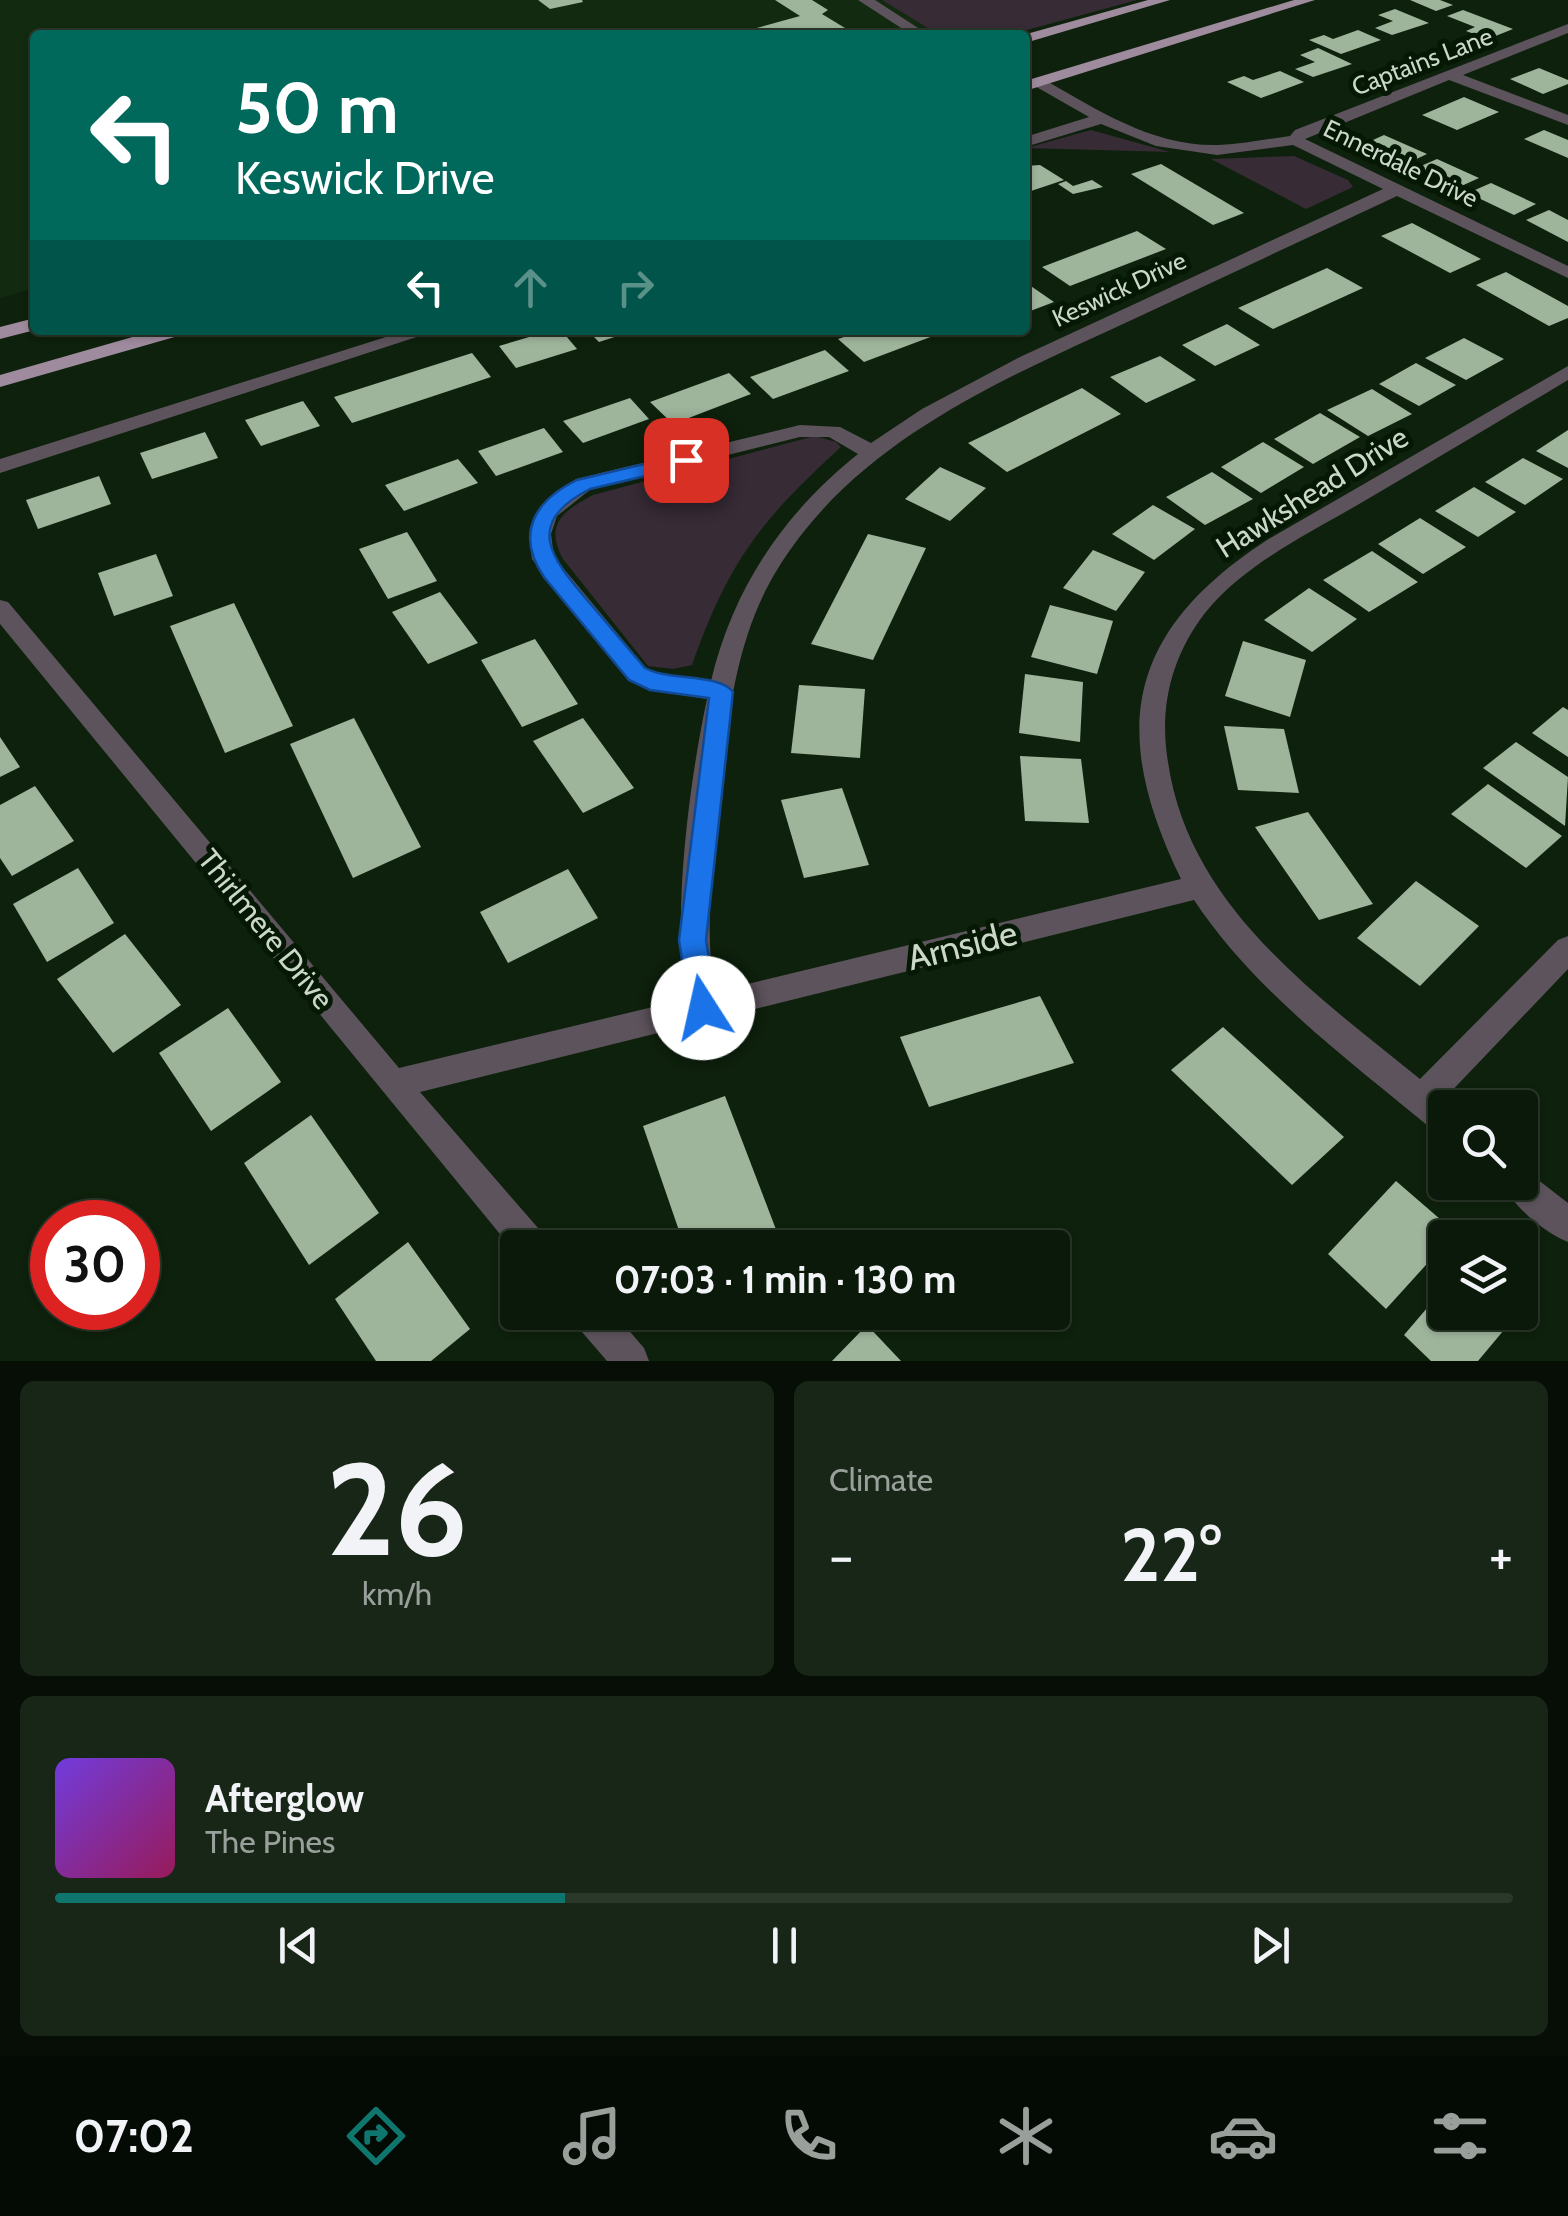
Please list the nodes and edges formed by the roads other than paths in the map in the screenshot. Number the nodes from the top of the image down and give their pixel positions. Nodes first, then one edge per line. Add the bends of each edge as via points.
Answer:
1 (864, 0) edge
2 (1163, 0) edge
3 (1308, 0) edge
4 (1568, 28) edge
5 (914, 30) edge
6 (1030, 38) edge
7 (1450, 75) junction
8 (1032, 84) edge
9 (1100, 119) junction
10 (1567, 119) edge
11 (1030, 140) edge
12 (1295, 140) junction
13 (1398, 189) junction
14 (1568, 273) edge
15 (30, 325) edge
16 (0, 333) edge
17 (160, 335) edge
18 (412, 335) edge
19 (1568, 372) edge
20 (0, 380) edge
21 (872, 452) junction
22 (0, 466) edge
23 (0, 608) edge
24 (721, 692) junction
25 (1202, 886) junction
26 (1568, 949) edge
27 (703, 1008) junction
28 (393, 1084) junction
29 (1421, 1100) junction
30 (1428, 1106) edge
31 (1538, 1199) edge
32 (1568, 1225) edge
33 (519, 1230) edge
34 (604, 1330) edge
35 (631, 1361) edge

1 - 5 street
2 - 6 main road
3 - 8 main road
4 - 7 street, Captains Lane
7 - 10 street
7 - 12 street, Captains Lane
8 - 9 street, Ennerdale Drive
9 - 11 street
9 - 12 street, Ennerdale Drive via 1190,148 1246,149
12 - 13 street, Ennerdale Drive
13 - 14 street, Ennerdale Drive
13 - 21 street, Keswick Drive via 944,402
15 - 16 main road
17 - 20 main road
18 - 22 street
19 - 25 street, Hawkshead Drive via 1303,528 1227,580 1174,636 1160,666 1148,740 1174,836
21 - 24 street, Keswick Drive via 830,488 767,566 736,628
21 - 24 street via 833,432 800,431 584,484 546,513 538,538 542,559 624,662 650,682
23 - 28 street, Thirlmere Drive
24 - 27 street, Keswick Drive via 693,940
25 - 27 street, Arnside
25 - 29 street via 1255,956
26 - 29 street
27 - 28 street, Arnside
28 - 33 street, Thirlmere Drive
29 - 30 street
31 - 32 street
34 - 35 street

